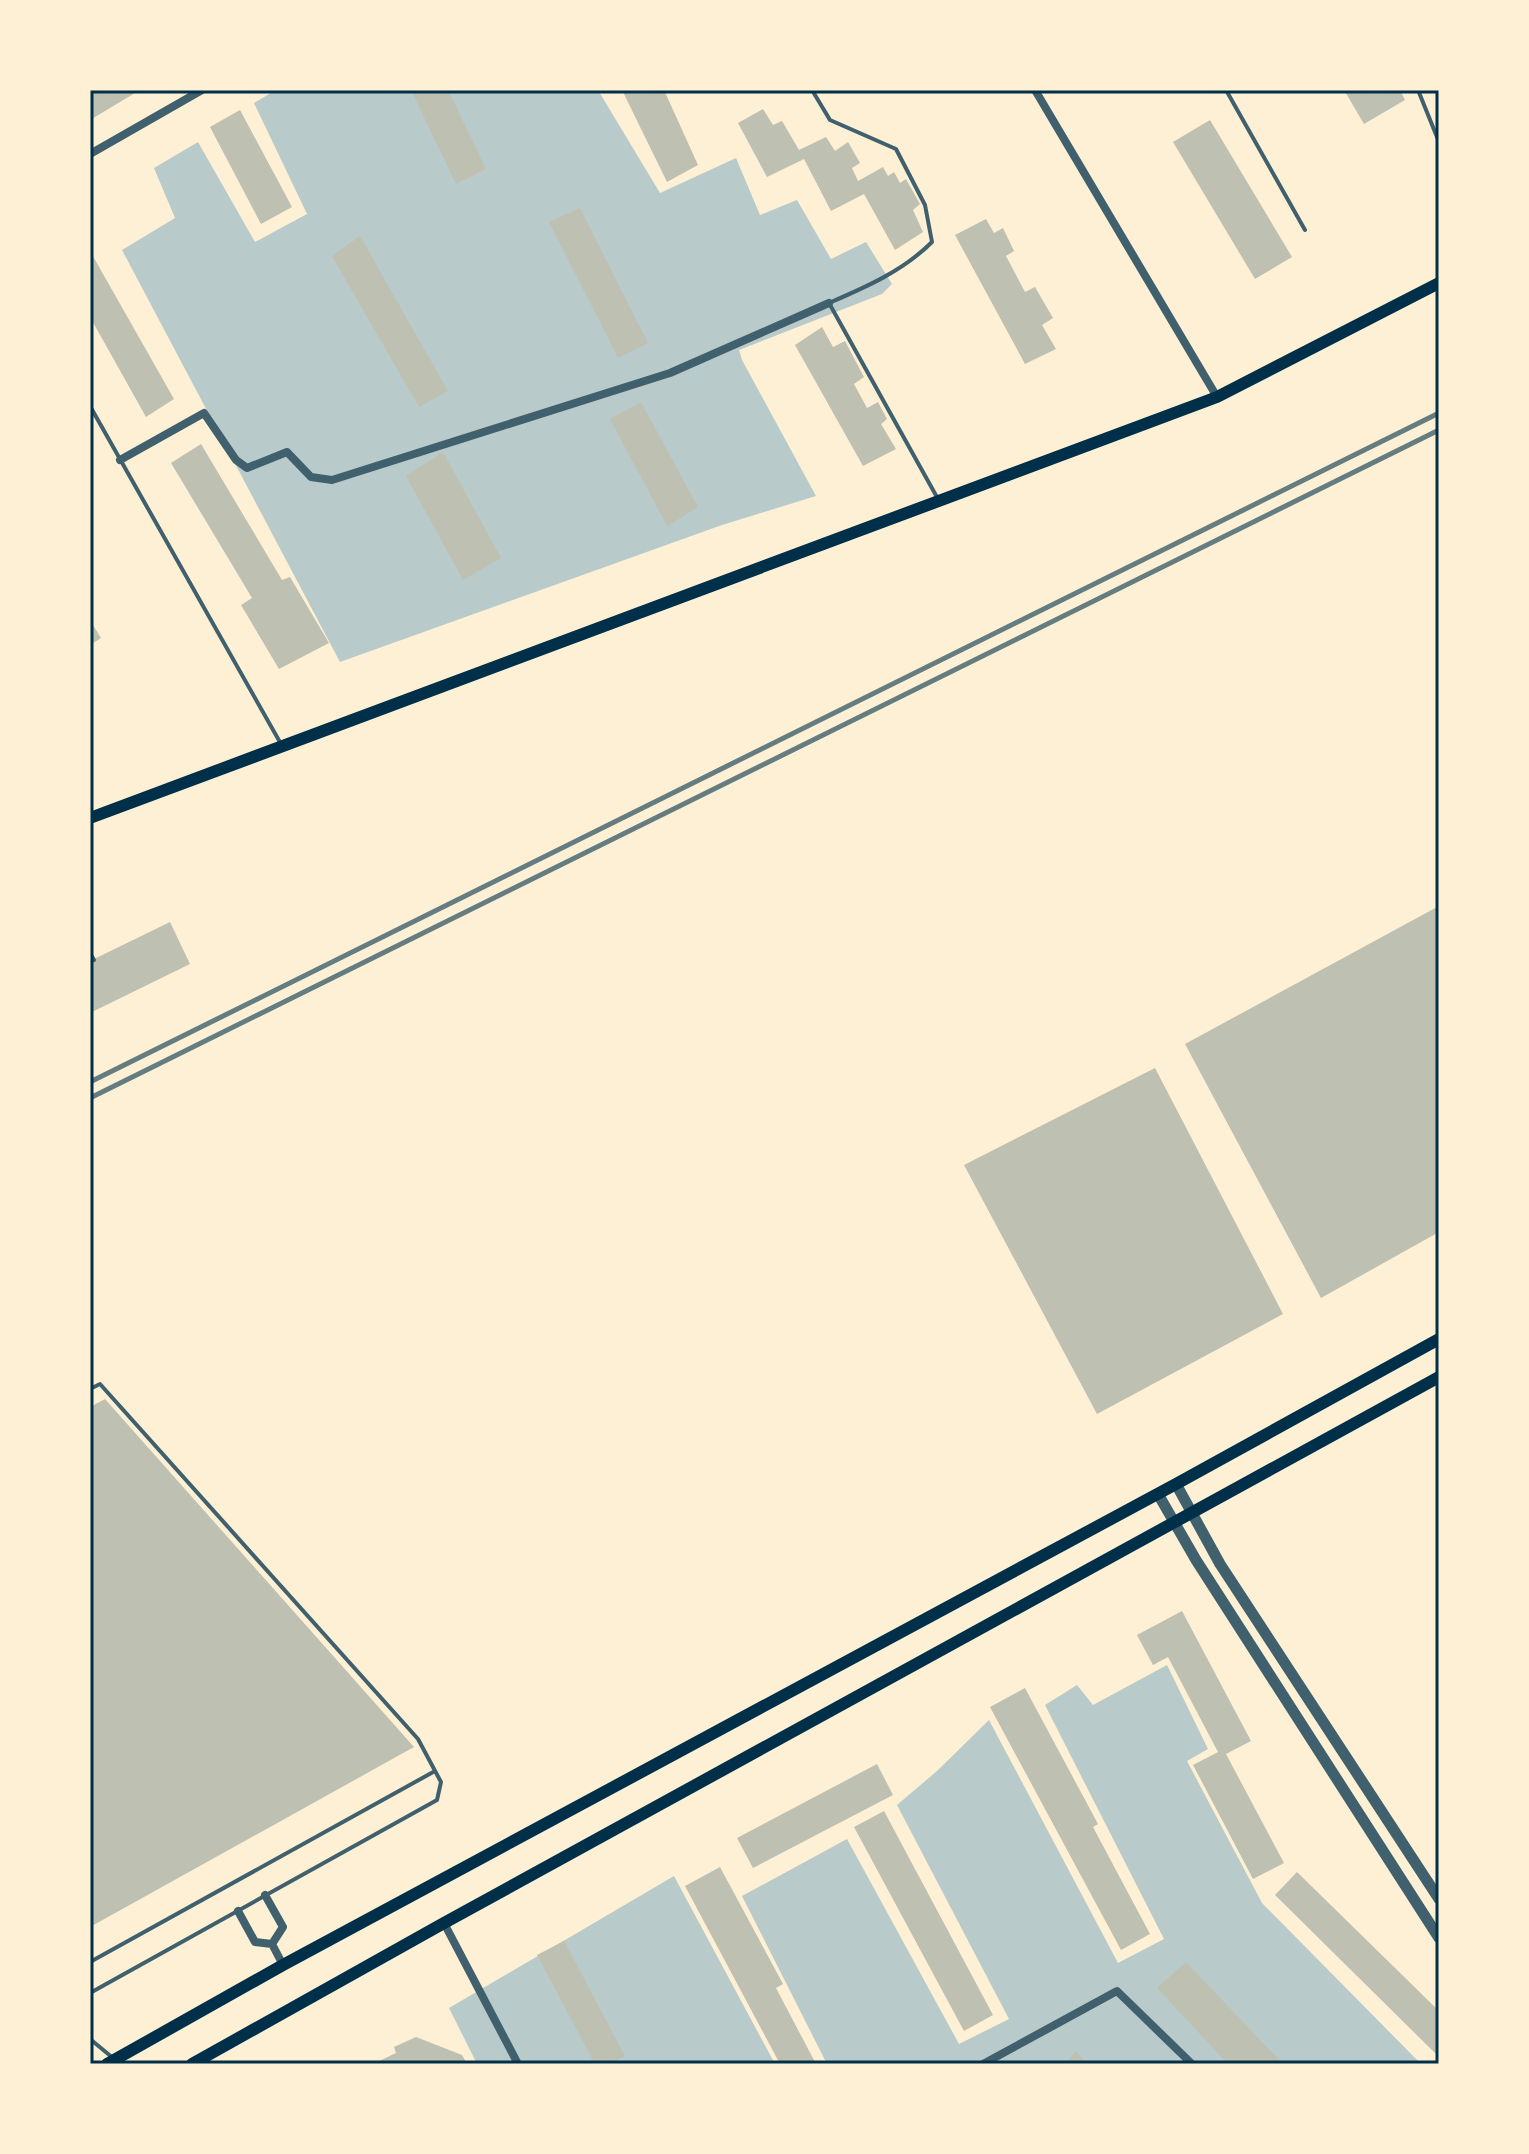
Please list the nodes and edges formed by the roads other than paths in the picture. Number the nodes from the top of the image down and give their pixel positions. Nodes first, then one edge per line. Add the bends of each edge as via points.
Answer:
1 (202, 90) edge
2 (812, 90) edge
3 (1035, 90) edge
4 (1226, 90) edge
5 (1418, 90) edge
6 (1439, 142) edge
7 (90, 154) edge
8 (1305, 230) dead end
9 (1439, 283) edge
10 (829, 303) junction
11 (1217, 397) junction
12 (90, 406) edge
13 (120, 460) junction
14 (939, 501) junction
15 (282, 747) junction
16 (90, 818) edge
17 (90, 953) edge
18 (94, 960) dead end
19 (1439, 1339) edge
20 (1439, 1377) edge
21 (90, 1389) edge
22 (1176, 1484) junction
23 (1158, 1494) junction
24 (1191, 1513) junction
25 (1174, 1522) junction
26 (435, 1771) junction
27 (265, 1895) junction
28 (1439, 1899) edge
29 (238, 1911) junction
30 (444, 1923) junction
31 (1439, 1938) edge
32 (272, 1944) junction
33 (90, 1962) edge
34 (283, 1965) junction
35 (90, 1993) edge
36 (90, 2039) edge
37 (111, 2062) edge
38 (192, 2064) edge
39 (518, 2064) edge
40 (983, 2064) edge
41 (1192, 2064) edge

1 - 7 street
2 - 10 lane via 830,120 896,149 925,205 932,242 889,275
3 - 11 street
4 - 8 lane
5 - 6 lane
9 - 11 main road
10 - 13 street via 670,373 332,480 311,477 287,452 247,468 204,413
10 - 14 lane
11 - 14 main road
12 - 13 lane
13 - 15 lane
14 - 15 main road
15 - 16 main road
17 - 18 lane
19 - 22 main road
20 - 24 main road
21 - 26 lane via 100,1384 418,1739
22 - 23 main road
22 - 24 street
23 - 25 street
23 - 34 main road
24 - 25 main road
24 - 28 street
25 - 30 main road
25 - 31 street
26 - 27 lane via 441,1782 437,1800
26 - 33 lane
27 - 29 lane
27 - 32 street via 283,1927
29 - 32 street via 255,1942
29 - 35 lane
30 - 38 main road
30 - 39 street
32 - 34 street
34 - 37 main road
36 - 37 lane
40 - 41 street via 1117,1991

